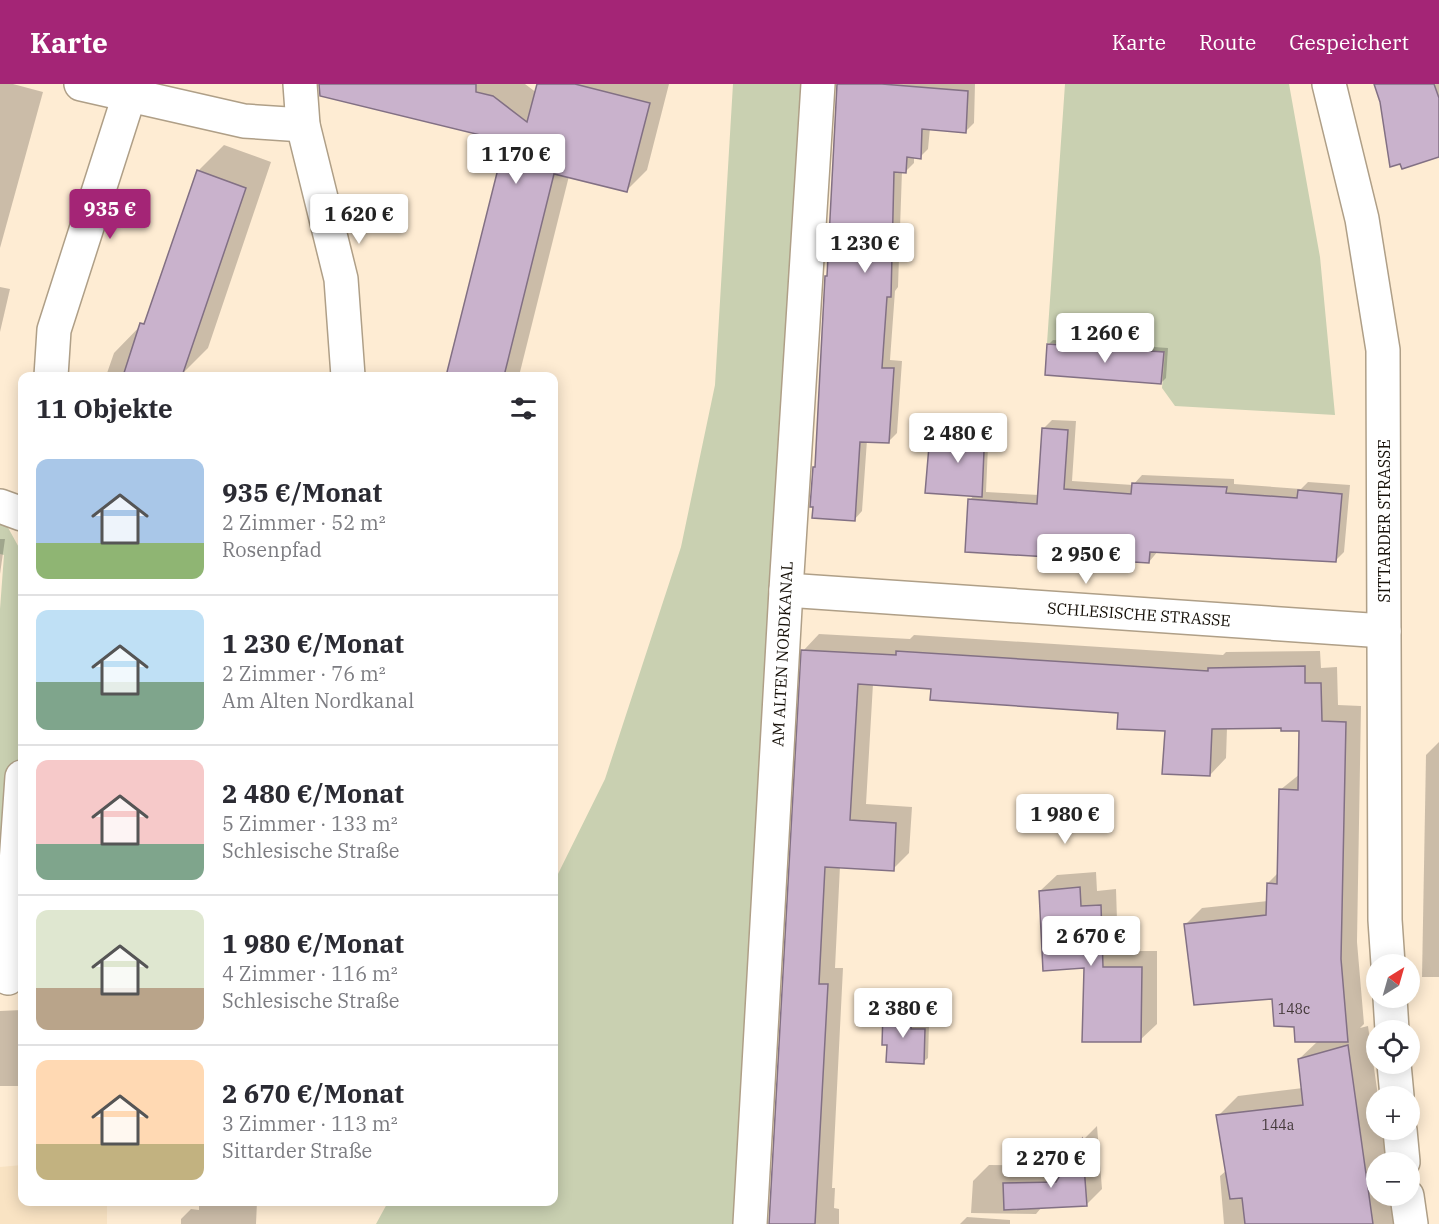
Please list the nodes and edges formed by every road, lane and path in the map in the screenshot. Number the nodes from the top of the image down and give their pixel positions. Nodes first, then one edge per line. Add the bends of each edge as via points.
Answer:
1 (81, 84) edge
2 (300, 84) edge
3 (818, 84) edge
4 (1329, 84) edge
5 (129, 96) junction
6 (303, 125) junction
7 (51, 372) edge
8 (348, 372) edge
9 (0, 506) edge
10 (18, 513) edge
11 (786, 590) junction
12 (1384, 631) junction
13 (18, 844) edge
14 (1388, 954) edge
15 (10, 978) edge
16 (1408, 1206) edge
17 (750, 1224) edge
18 (1411, 1224) edge

1 - 5 street
2 - 6 street
3 - 11 street, AM ALTEN NORDKANAL
4 - 12 street, SITTARDER STRASSE via 1362,219 1383,350
5 - 6 street via 244,121
5 - 7 street via 54,330
6 - 8 street via 341,279
9 - 10 street
11 - 12 street, SCHLESISCHE STRASSE
11 - 17 street, AM ALTEN NORDKANAL
12 - 14 street, SITTARDER STRASSE
13 - 15 street
16 - 18 street

